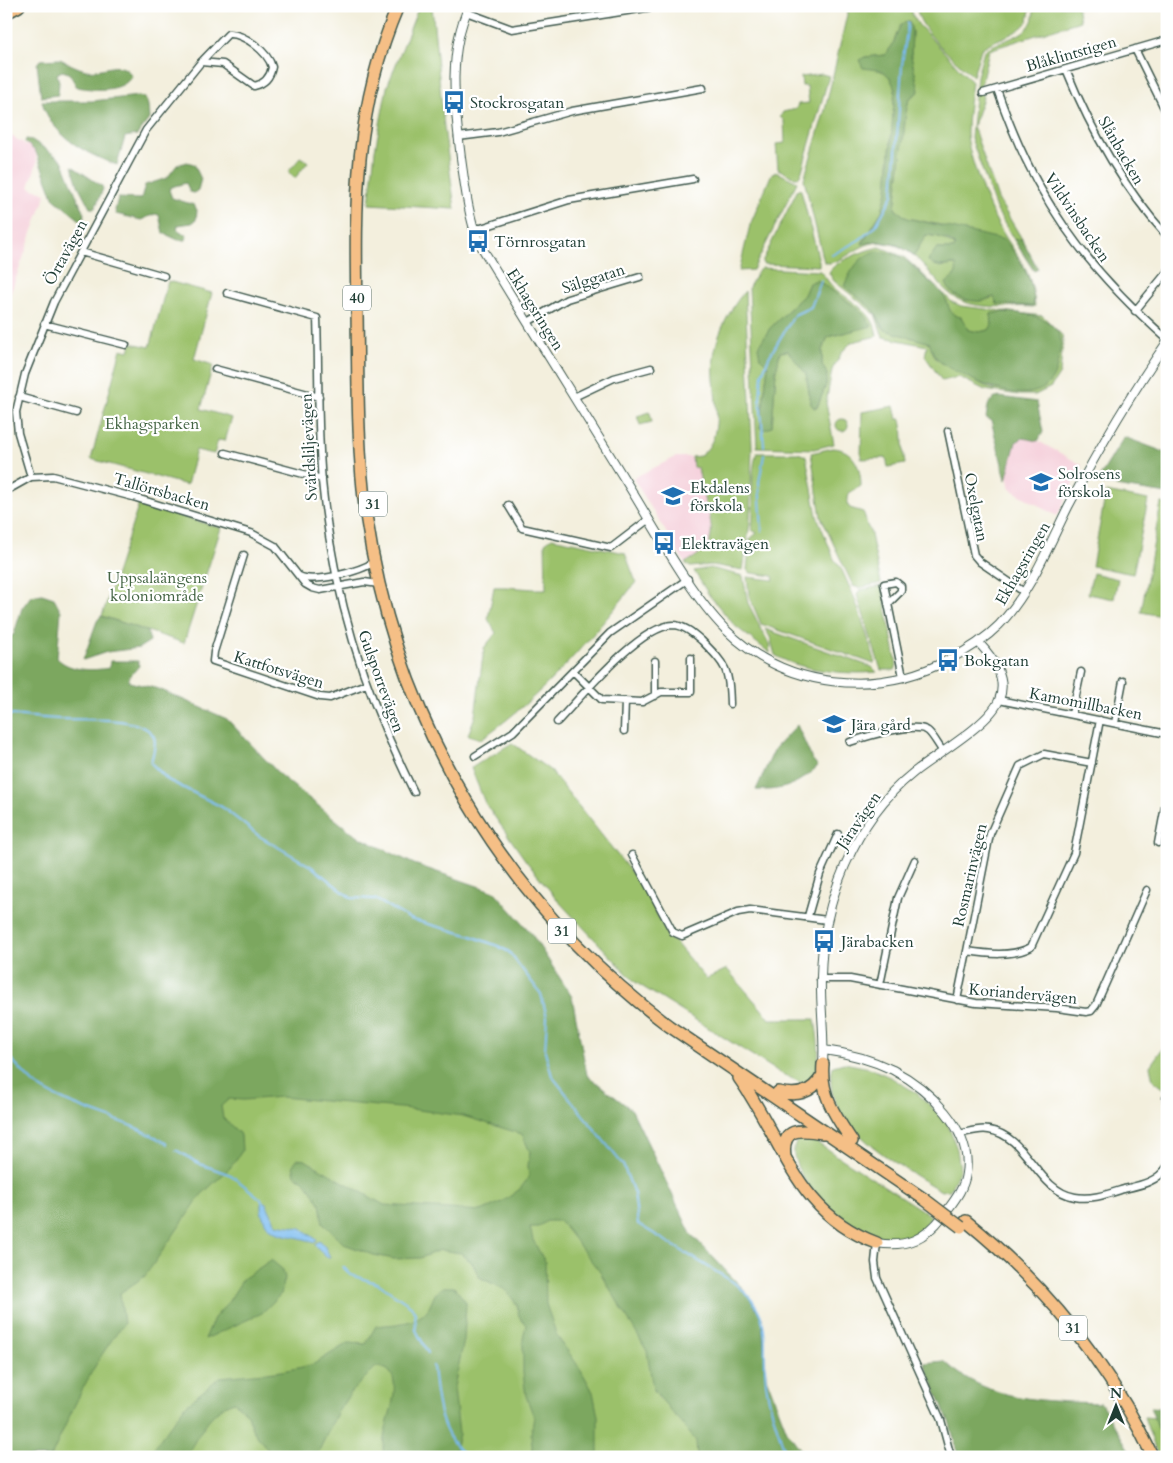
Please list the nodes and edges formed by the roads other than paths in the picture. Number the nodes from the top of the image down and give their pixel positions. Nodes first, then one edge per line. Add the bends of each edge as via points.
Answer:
1 (19, 6) edge
2 (398, 6) edge
3 (406, 6) edge
4 (659, 6) edge
5 (468, 9) edge
6 (6, 13) edge
7 (1167, 40) edge
8 (1135, 49) junction
9 (201, 62) junction
10 (1066, 69) junction
11 (703, 88) dead end
12 (997, 89) junction
13 (984, 92) dead end
14 (1167, 114) edge
15 (458, 137) junction
16 (693, 179) dead end
17 (473, 228) junction
18 (1167, 236) edge
19 (81, 252) junction
20 (1167, 272) edge
21 (164, 276) dead end
22 (640, 277) dead end
23 (227, 293) dead end
24 (1135, 311) junction
25 (528, 322) junction
26 (44, 324) junction
27 (1167, 340) edge
28 (126, 345) dead end
29 (651, 368) dead end
30 (215, 369) dead end
31 (18, 397) junction
32 (319, 397) junction
33 (574, 397) junction
34 (76, 413) dead end
35 (948, 431) dead end
36 (225, 453) dead end
37 (32, 477) junction
38 (322, 479) junction
39 (6, 491) edge
40 (508, 505) dead end
41 (649, 519) junction
42 (244, 555) dead end
43 (374, 562) junction
44 (297, 574) junction
45 (336, 575) junction
46 (688, 579) junction
47 (379, 584) junction
48 (338, 586) junction
49 (1024, 592) junction
50 (888, 604) dead end
51 (979, 643) junction
52 (691, 658) dead end
53 (655, 661) dead end
54 (573, 671) junction
55 (1081, 672) dead end
56 (904, 678) junction
57 (1123, 680) dead end
58 (366, 684) junction
59 (589, 688) junction
60 (655, 696) junction
61 (1000, 700) junction
62 (625, 701) junction
63 (730, 704) dead end
64 (1072, 714) junction
65 (1100, 720) junction
66 (557, 722) dead end
67 (1115, 723) junction
68 (624, 731) dead end
69 (1167, 734) edge
70 (850, 742) dead end
71 (942, 750) junction
72 (475, 756) dead end
73 (1092, 763) junction
74 (414, 792) dead end
75 (1167, 796) edge
76 (838, 834) dead end
77 (1158, 843) dead end
78 (632, 855) dead end
79 (915, 860) dead end
80 (1147, 890) dead end
81 (808, 916) junction
82 (827, 920) junction
83 (967, 951) junction
84 (820, 979) junction
85 (880, 985) junction
86 (958, 1000) junction
87 (824, 1050) junction
88 (823, 1064) joint
89 (734, 1070) junction
90 (822, 1076) junction
91 (778, 1092) junction
92 (1166, 1098) edge
93 (1167, 1109) edge
94 (827, 1134) junction
95 (959, 1134) junction
96 (852, 1141) junction
97 (785, 1159) junction
98 (1167, 1166) edge
99 (926, 1197) junction
100 (964, 1224) junction
101 (877, 1243) junction
102 (951, 1457) edge
103 (1145, 1457) edge
104 (1153, 1457) edge

1 - 6 highway
2 - 43 highway, 40 via 368,100 356,197 361,462
3 - 91 highway, 31 via 381,78 370,126 363,219 368,444 373,508 394,612 413,674 452,762 482,814 518,866 569,928 649,1002
4 - 5 street via 512,29
5 - 15 street, Ekhagsringen via 455,56 453,78
7 - 8 street, Blåklintstigen
8 - 10 street, Blåklintstigen
8 - 14 street
9 - 9 street, Örtavägen via 223,64 254,86 269,78 272,67 267,57 243,36 234,34 224,37
9 - 19 street, Örtavägen via 146,130
10 - 12 street, Blåklintstigen
10 - 18 street, Slånbacken via 1104,150 1135,200
11 - 15 street via 572,111 498,132
12 - 13 street, Blåklintstigen
12 - 24 street, Vildvinsbacken via 1016,141 1043,194 1090,262
15 - 17 street, Ekhagsringen
16 - 17 street via 569,200
17 - 25 street, Ekhagsringen
19 - 21 street
19 - 26 street, Örtavägen
20 - 24 street
22 - 25 street, Sälggatan via 567,299
23 - 32 street, Svärdsliljevägen via 317,318
24 - 27 street, Vildvinsbacken
25 - 33 street, Ekhagsringen
26 - 28 street
26 - 31 street, Örtavägen
27 - 49 street, Ekhagsringen via 1112,427
29 - 33 street via 614,378
30 - 32 street
31 - 34 street
31 - 37 street, Örtavägen via 16,423
32 - 38 street, Svärdsliljevägen
33 - 41 street, Ekhagsringen
35 - 49 street, Oxelgatan via 974,555
36 - 38 street
37 - 39 street, Tallörtsbacken
37 - 44 street, Tallörtsbacken via 53,476 238,527 275,546
38 - 45 street, Svärdsliljevägen
40 - 41 street via 522,528 611,548
41 - 46 street, Ekhagsringen
42 - 58 street, Kattfotsvägen via 213,661 320,697 330,698
43 - 45 street
43 - 47 highway, 31
44 - 45 street via 310,579
44 - 48 street, Tallörtsbacken via 312,588 320,590
45 - 48 street, Gulsporrevägen
46 - 54 street via 610,634
46 - 56 street, Ekhagsringen via 727,630 746,646 789,670 840,683
47 - 48 street, Tallörtsbacken via 364,582
47 - 89 highway, 31 via 397,651 431,735 466,801 508,865 553,922 610,978 660,1019
48 - 58 street, Gulsporrevägen
49 - 51 street, Ekhagsringen via 1001,623
50 - 56 street
51 - 56 street, Ekhagsringen via 931,670
51 - 61 street via 1000,674
52 - 60 street via 691,692 661,692
53 - 60 street
54 - 59 street
54 - 72 street via 513,732
55 - 64 street
57 - 67 street
58 - 74 street, Gulsporrevägen
59 - 62 street via 602,700
59 - 63 street via 629,648 666,626 680,626 696,636 725,664
59 - 66 street
60 - 62 street via 642,702
61 - 64 street, Kamomillbacken
61 - 71 street, Järavägen via 987,718
62 - 68 street
64 - 65 street, Kamomillbacken
65 - 67 street, Kamomillbacken
65 - 73 street, Rosmarinvägen
67 - 69 street, Kamomillbacken
70 - 71 street via 918,727 928,731
71 - 82 street, Järavägen via 910,775 865,829 844,866
73 - 83 street, Rosmarinvägen via 1074,853 1031,947 1021,952
73 - 83 street, Rosmarinvägen via 1044,754 1020,766 990,834
75 - 77 street
76 - 81 street via 820,874
78 - 81 street via 678,936 750,910
79 - 85 street via 898,898
80 - 86 street, Koriandervägen via 1092,1011
81 - 82 street
82 - 84 street, Järavägen
83 - 86 street, Rosmarinvägen
84 - 85 street, Koriandervägen via 850,979
84 - 87 street, Järavägen
85 - 86 street, Koriandervägen
87 - 88 street, Järavägen
87 - 95 street via 894,1070 925,1092
88 - 90 highway
89 - 94 highway, 31
89 - 97 highway via 759,1107
90 - 91 highway via 815,1087 805,1093
90 - 96 highway via 829,1105
91 - 96 highway, 31
92 - 93 street
94 - 97 highway via 802,1129 793,1132 784,1145
94 - 99 highway, 31
95 - 98 street via 983,1130 999,1133 1016,1145 1056,1189 1075,1196 1099,1196 1145,1183 1160,1176
95 - 101 street via 966,1153 967,1171 954,1201 926,1235 902,1244
96 - 99 highway, 31
97 - 101 highway via 798,1181 824,1212 852,1233
99 - 100 highway, 31, bridge
100 - 103 highway, 31 via 1067,1332 1100,1378
100 - 104 highway, 31 via 1018,1267 1068,1321 1106,1375
101 - 102 street via 877,1278 941,1420

